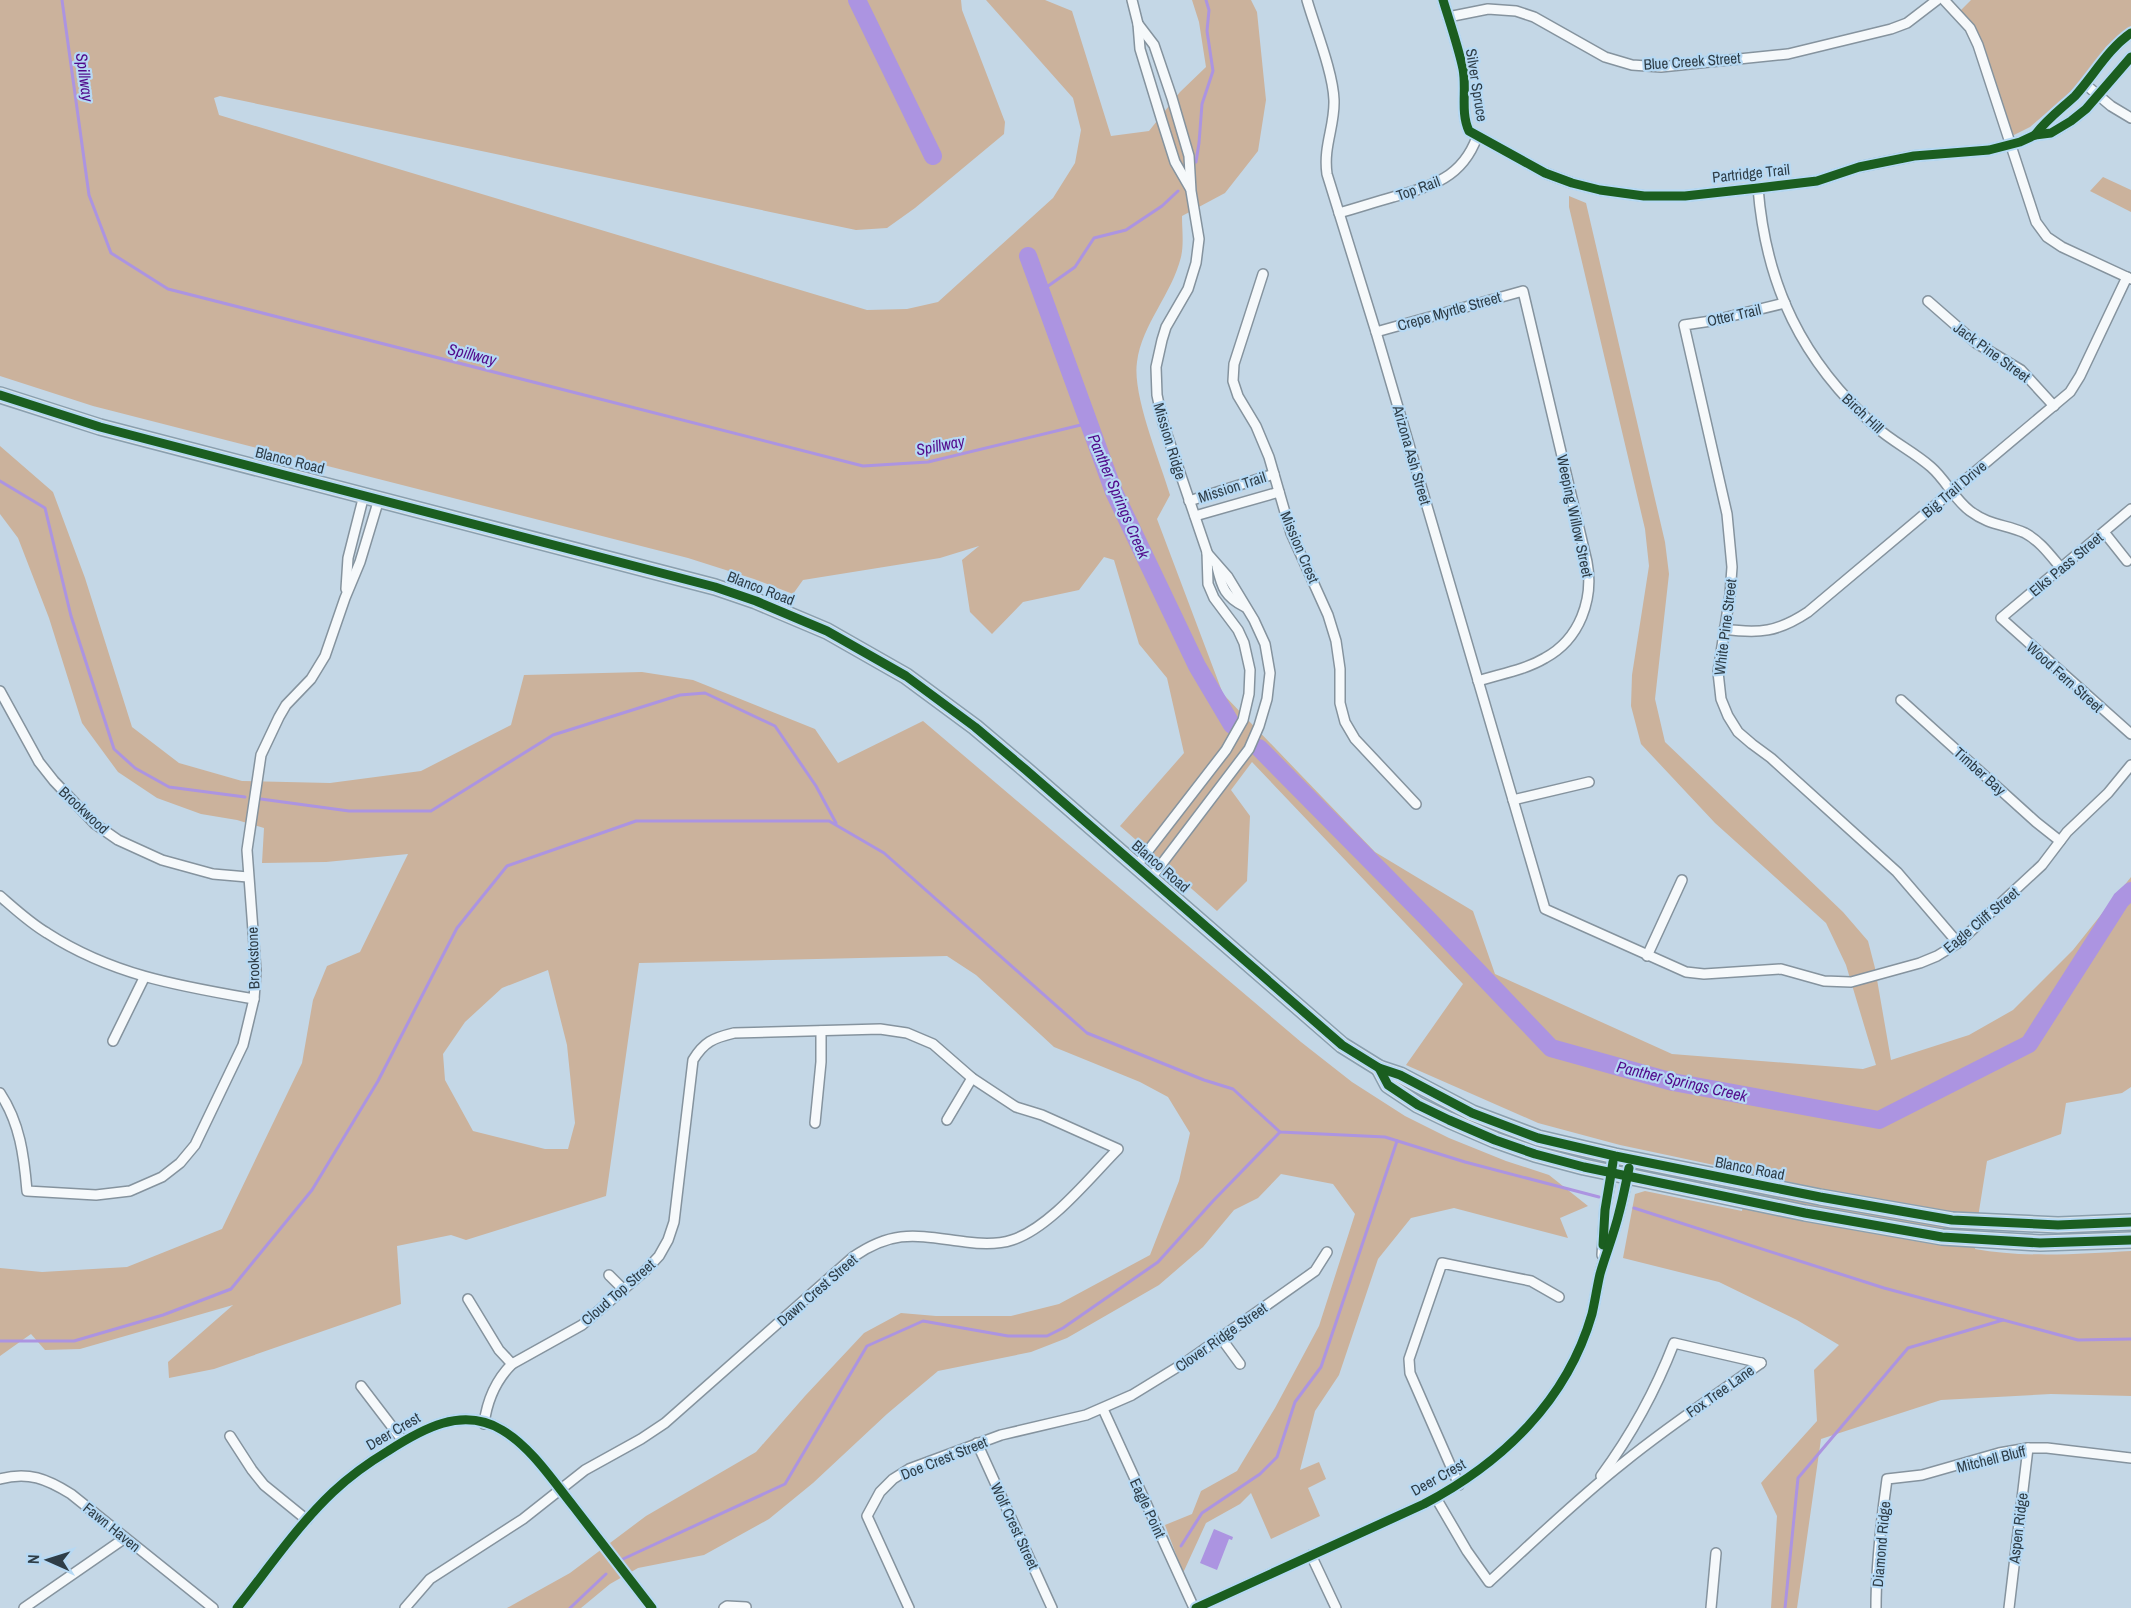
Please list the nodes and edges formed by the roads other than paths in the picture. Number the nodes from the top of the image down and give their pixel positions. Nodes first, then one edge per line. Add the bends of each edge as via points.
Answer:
1 (1131, 0) edge
2 (1307, 0) edge
3 (1443, 0) edge
4 (1937, 0) edge
5 (1944, 0) edge
6 (1448, 17) junction
7 (1138, 24) junction
8 (2131, 33) edge
9 (2131, 57) edge
10 (1163, 69) junction
11 (1147, 73) junction
12 (2085, 84) junction
13 (2098, 94) junction
14 (2131, 118) edge
15 (1180, 125) junction
16 (1164, 128) junction
17 (2035, 135) junction
18 (1478, 137) junction
19 (2010, 145) junction
20 (1758, 188) junction
21 (1191, 190) junction
22 (1339, 213) junction
23 (1263, 274) dead end
24 (2129, 278) edge
25 (1523, 291) joint
26 (1928, 301) dead end
27 (1785, 303) junction
28 (1684, 325) joint
29 (1376, 332) junction
30 (0, 395) edge
31 (2054, 406) junction
32 (1274, 474) junction
33 (1952, 491) junction
34 (1279, 492) junction
35 (364, 495) junction
36 (380, 499) junction
37 (1190, 501) junction
38 (2131, 509) edge
39 (1195, 516) junction
40 (2104, 532) junction
41 (1207, 552) junction
42 (2127, 561) dead end
43 (2061, 568) junction
44 (345, 598) junction
45 (1245, 607) junction
46 (1229, 618) junction
47 (2001, 618) joint
48 (1724, 629) junction
49 (1478, 681) junction
50 (0, 691) edge
51 (1900, 699) dead end
52 (2131, 734) edge
53 (2131, 765) edge
54 (1589, 782) dead end
55 (1198, 787) junction
56 (1212, 798) junction
57 (1513, 800) junction
58 (1416, 804) dead end
59 (2060, 841) junction
60 (1137, 865) junction
61 (248, 877) junction
62 (1151, 878) junction
63 (1682, 880) dead end
64 (0, 896) edge
65 (1545, 909) joint
66 (1958, 943) junction
67 (1647, 956) junction
68 (144, 978) junction
69 (254, 999) junction
70 (821, 1031) junction
71 (113, 1041) dead end
72 (1379, 1068) junction
73 (972, 1078) junction
74 (0, 1093) edge
75 (685, 1119) joint
76 (947, 1120) dead end
77 (814, 1123) dead end
78 (1615, 1156) junction
79 (1631, 1160) junction
80 (1611, 1172) junction
81 (1628, 1176) junction
82 (2003, 1222) junction
83 (2131, 1222) edge
84 (2001, 1240) junction
85 (2131, 1240) edge
86 (1327, 1252) dead end
87 (1600, 1274) junction
88 (609, 1275) dead end
89 (624, 1289) junction
90 (1559, 1297) dead end
91 (468, 1299) dead end
92 (1221, 1338) junction
93 (512, 1364) junction
94 (1240, 1364) dead end
95 (361, 1386) dead end
96 (1103, 1409) junction
97 (484, 1424) junction
98 (230, 1436) dead end
99 (403, 1441) junction
100 (977, 1443) junction
101 (2028, 1448) junction
102 (2131, 1458) edge
103 (0, 1479) edge
104 (1887, 1479) joint
105 (1459, 1485) junction
106 (560, 1490) junction
107 (1586, 1493) junction
108 (1436, 1498) junction
109 (307, 1520) junction
110 (125, 1538) junction
111 (1716, 1553) dead end
112 (1311, 1555) junction
113 (746, 1607) edge
114 (24, 1608) edge
115 (213, 1608) edge
116 (237, 1608) edge
117 (405, 1608) edge
118 (652, 1608) edge
119 (724, 1608) edge
120 (909, 1608) edge
121 (1052, 1608) edge
122 (1195, 1608) edge
123 (1336, 1608) edge
124 (1712, 1608) edge
125 (1876, 1608) edge
126 (2009, 1608) edge

1 - 7 street, Mission Ridge
2 - 22 street, Arizona Ash Street via 1334,94 1325,156
3 - 6 street, Silver Spruce
4 - 6 street, Blue Creek Street via 1907,23 1891,29 1788,54 1661,67 1632,65 1605,57 1516,11 1488,9
5 - 19 street via 1970,28 1978,45
6 - 18 street, Silver Spruce via 1463,69 1466,124
7 - 10 street, Mission Ridge via 1154,45
7 - 11 street, Mission Ridge
8 - 12 street, Partridge Trail
9 - 13 street, Partridge Trail
10 - 11 street
10 - 15 street, Mission Ridge
11 - 16 street, Mission Ridge
12 - 13 street
12 - 17 street, Partridge Trail
13 - 14 street
13 - 17 street, Partridge Trail via 2071,121 2051,133
15 - 16 street
15 - 21 street, Mission Ridge via 1189,156
16 - 21 street, Mission Ridge via 1175,162
17 - 19 street, Partridge Trail
18 - 20 street, Partridge Trail via 1545,173 1600,190 1675,196
18 - 22 street, Top Rail via 1464,164 1448,177 1425,188
19 - 20 street, Partridge Trail via 1914,156 1817,180
19 - 24 street via 2031,211 2048,237
20 - 27 street, Birch Hill via 1765,244
21 - 37 street, Mission Ridge via 1199,239 1196,262 1188,289 1164,333 1156,381 1163,423
22 - 29 street, Arizona Ash Street
23 - 32 street, Mission Crest via 1234,364 1233,381
24 - 31 street, Big Trail Drive via 2080,376
25 - 29 street, Crepe Myrtle Street
25 - 49 street, Weeping Willow Street via 1587,562 1589,590 1574,633 1547,658
26 - 31 street, Jack Pine Street via 1976,343 2021,370
27 - 28 street, Otter Trail
27 - 33 street, Birch Hill via 1828,378 1878,429 1933,468
28 - 48 street, White Pine Street via 1727,514 1732,567
29 - 49 street, Arizona Ash Street
30 - 35 main road, Blanco Road via 100,427
31 - 33 street, Big Trail Drive
32 - 34 street, Mission Crest
32 - 37 street, Mission Trail
33 - 43 street, Birch Hill via 1988,522 2024,533 2040,543
33 - 48 street, Big Trail Drive via 1792,622 1757,632
34 - 39 street, Mission Trail
34 - 58 street, Mission Crest via 1291,532 1317,587 1336,641 1345,722 1355,739
35 - 36 main road, Blanco Road
35 - 44 street, Brookstone via 348,558
36 - 44 street, Brookstone
36 - 60 main road, Blanco Road via 716,587 827,631 906,676 975,727
37 - 39 street, Mission Ridge
38 - 40 street, Elks Pass Street
39 - 41 street, Mission Ridge
40 - 42 street
40 - 43 street, Elks Pass Street
41 - 45 street, Mission Ridge via 1231,600
41 - 46 street, Mission Ridge via 1208,584
43 - 47 street, Elks Pass Street
44 - 61 street, Brookstone via 325,656 311,679 286,705 261,754 247,850
45 - 46 street
45 - 56 street, Mission Ridge via 1265,644 1270,673 1268,699 1249,749
46 - 55 street, Mission Ridge via 1244,643 1250,670 1249,694 1244,720
47 - 52 street, Wood Fern Street
48 - 66 street, White Pine Street via 1719,690 1738,732 1897,872
49 - 57 street, Arizona Ash Street
50 - 61 street, Brookwood via 39,762 95,824 118,840 162,860 213,874
51 - 59 street, Timber Bay
53 - 59 street, Eagle Cliff Street
54 - 57 street
55 - 56 street
55 - 60 street, Mission Ridge
56 - 62 street, Mission Ridge
57 - 65 street, Arizona Ash Street
59 - 66 street, Eagle Cliff Street via 2042,865
60 - 62 main road, Blanco Road
61 - 69 street, Brookstone via 256,971
62 - 72 main road, Blanco Road via 1331,1036
63 - 67 street
64 - 68 street via 73,949
65 - 67 street, Eagle Cliff Street
66 - 67 street, Eagle Cliff Street via 1920,963 1842,983 1781,969 1695,973
68 - 69 street
68 - 71 street
69 - 74 street, Brookstone via 243,1046 195,1145 180,1163 152,1183 119,1194 27,1191 20,1139
70 - 73 street, Dawn Crest Street via 889,1029 907,1033 933,1044
70 - 75 street, Dawn Crest Street via 734,1032 701,1047 693,1060
70 - 77 street
72 - 78 main road, Blanco Road via 1472,1113 1538,1137
72 - 80 main road, Blanco Road via 1388,1085 1449,1120 1535,1154
73 - 76 street
73 - 106 street, Dawn Crest Street via 1016,1107 1118,1149 1055,1213 1011,1240 984,1244 905,1235 870,1245 665,1423 585,1470
75 - 89 street, Cloud Top Street via 672,1231 659,1256
78 - 79 main road, Blanco Road
78 - 80 street, Deer Crest
79 - 81 street, Deer Crest
79 - 82 main road, Blanco Road via 1952,1220
80 - 81 main road, Blanco Road
80 - 87 street, Deer Crest
81 - 84 main road, Blanco Road via 1942,1237
81 - 87 street, Deer Crest
82 - 83 main road, Blanco Road
82 - 84 main road
84 - 85 main road, Blanco Road
86 - 92 street, Clover Ridge Street via 1315,1271
87 - 105 street, Deer Crest via 1592,1315 1580,1345 1548,1402 1505,1450
88 - 89 street
89 - 93 street, Cloud Top Street via 582,1325
90 - 105 street via 1532,1281 1442,1263 1409,1359 1410,1373
91 - 93 street
92 - 94 street
92 - 96 street, Clover Ridge Street via 1169,1373
93 - 97 street, Cloud Top Street via 490,1397
95 - 99 street
96 - 100 street, Doe Crest Street
96 - 122 street, Eagle Point
97 - 99 street, Deer Crest via 438,1424
97 - 106 street, Deer Crest via 519,1443
98 - 109 street via 264,1485
99 - 109 street, Deer Crest via 345,1481
100 - 120 street, Doe Crest Street via 909,1468 880,1492 867,1516
100 - 121 street, Wolf Crest Street
101 - 102 street, Mitchell Bluff
101 - 104 street, Mitchell Bluff via 1922,1476
101 - 126 street, Aspen Ridge
103 - 110 street, Fawn Haven via 33,1476 56,1484
104 - 125 street, Diamond Ridge
105 - 108 street, Deer Crest
106 - 117 street, Dawn Crest Street via 523,1519 430,1579
106 - 118 street, Deer Crest
107 - 107 street, Fox Tree Lane via 1661,1433 1761,1363 1674,1343 1640,1419
107 - 108 street, Fox Tree Lane via 1489,1582
108 - 112 street, Deer Crest
109 - 116 street, Deer Crest
110 - 114 street
110 - 115 street, Fawn Haven
111 - 124 street
112 - 122 street, Deer Crest
112 - 123 street
113 - 119 street

